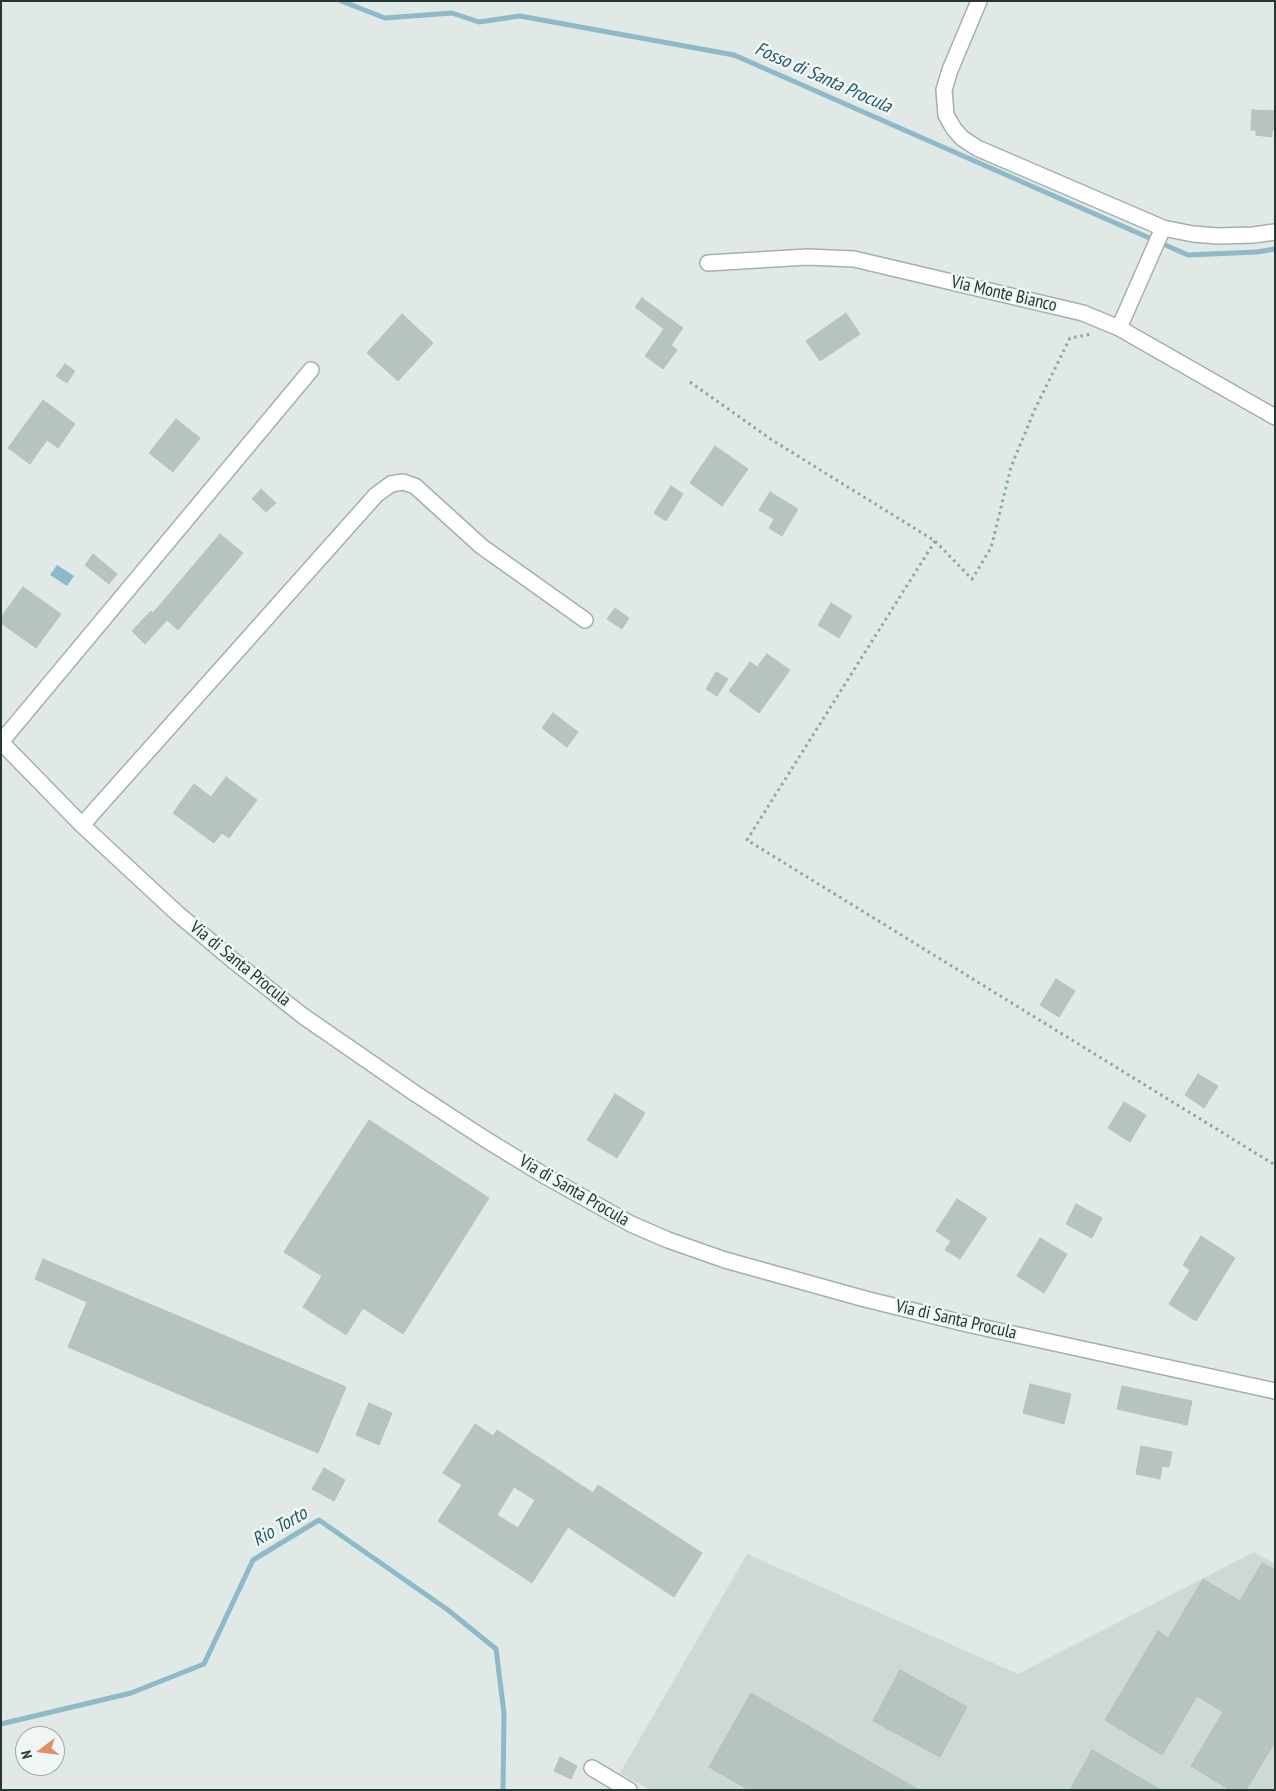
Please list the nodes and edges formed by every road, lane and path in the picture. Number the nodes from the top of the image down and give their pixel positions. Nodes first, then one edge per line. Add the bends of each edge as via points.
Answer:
1 (980, 1) edge
2 (1163, 228) junction
3 (1275, 232) edge
4 (708, 263) dead end
5 (1119, 328) junction
6 (311, 370) dead end
7 (690, 382) dead end
8 (1275, 417) edge
9 (935, 542) junction
10 (585, 620) dead end
11 (1, 742) edge
12 (82, 825) junction
13 (1275, 1165) edge
14 (1275, 1391) edge
15 (592, 1768) dead end
16 (629, 1790) edge

1 - 2 street via 944,90 946,115 958,134 977,148
2 - 3 street via 1218,236
2 - 5 street
4 - 5 street, Via Monte Bianco via 807,257 854,259 1083,313
5 - 8 street, Via Monte Bianco
5 - 9 path via 1070,338 1011,467 991,548 972,579
6 - 11 street
7 - 9 path via 772,440
9 - 13 path via 747,840
10 - 12 street via 481,546 415,486 403,482 391,484 376,495
11 - 12 street, Via di Santa Procula
12 - 14 street, Via di Santa Procula via 218,948 323,1030 430,1104 518,1159 645,1231 725,1260 866,1299
15 - 16 street

